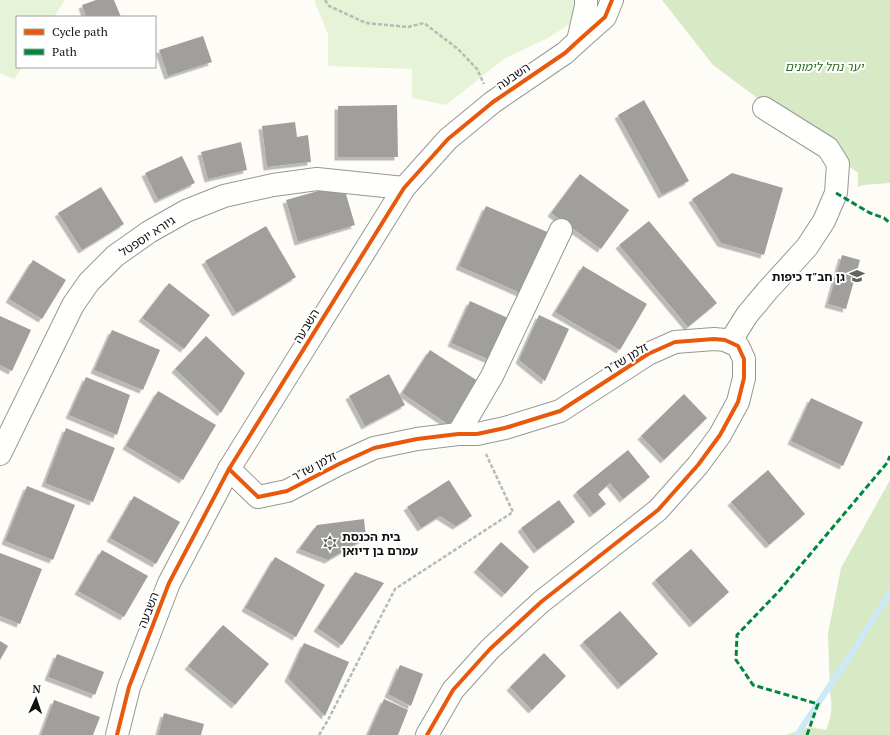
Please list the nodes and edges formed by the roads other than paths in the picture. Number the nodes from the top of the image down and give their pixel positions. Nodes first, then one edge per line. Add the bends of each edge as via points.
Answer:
1 (586, 0) edge
2 (612, 0) edge
3 (578, 41) junction
4 (764, 108) dead end
5 (404, 188) junction
6 (561, 230) dead end
7 (730, 342) junction
8 (467, 434) junction
9 (0, 454) edge
10 (230, 469) junction
11 (117, 735) edge
12 (427, 735) edge

1 - 3 street
2 - 3 street, השבעה via 605,17
3 - 5 street, השבעה via 565,53 493,102 448,139
4 - 7 street via 828,148 838,164 836,193 824,221 807,247 752,309
5 - 9 street, גיורא יוספטל via 317,179 273,185 224,196 186,212 149,232 115,256 89,282 73,306
5 - 10 street, השבעה
6 - 8 street
7 - 8 street, זלמן שז"ר via 714,339 675,342 648,354 560,411 505,428
7 - 12 street via 738,346 744,359 744,378 738,402 720,436 698,465 658,510 542,602 490,648 453,690
8 - 10 street, זלמן שז"ר via 374,448 287,492 258,497
10 - 11 street, השבעה via 169,584 129,687

